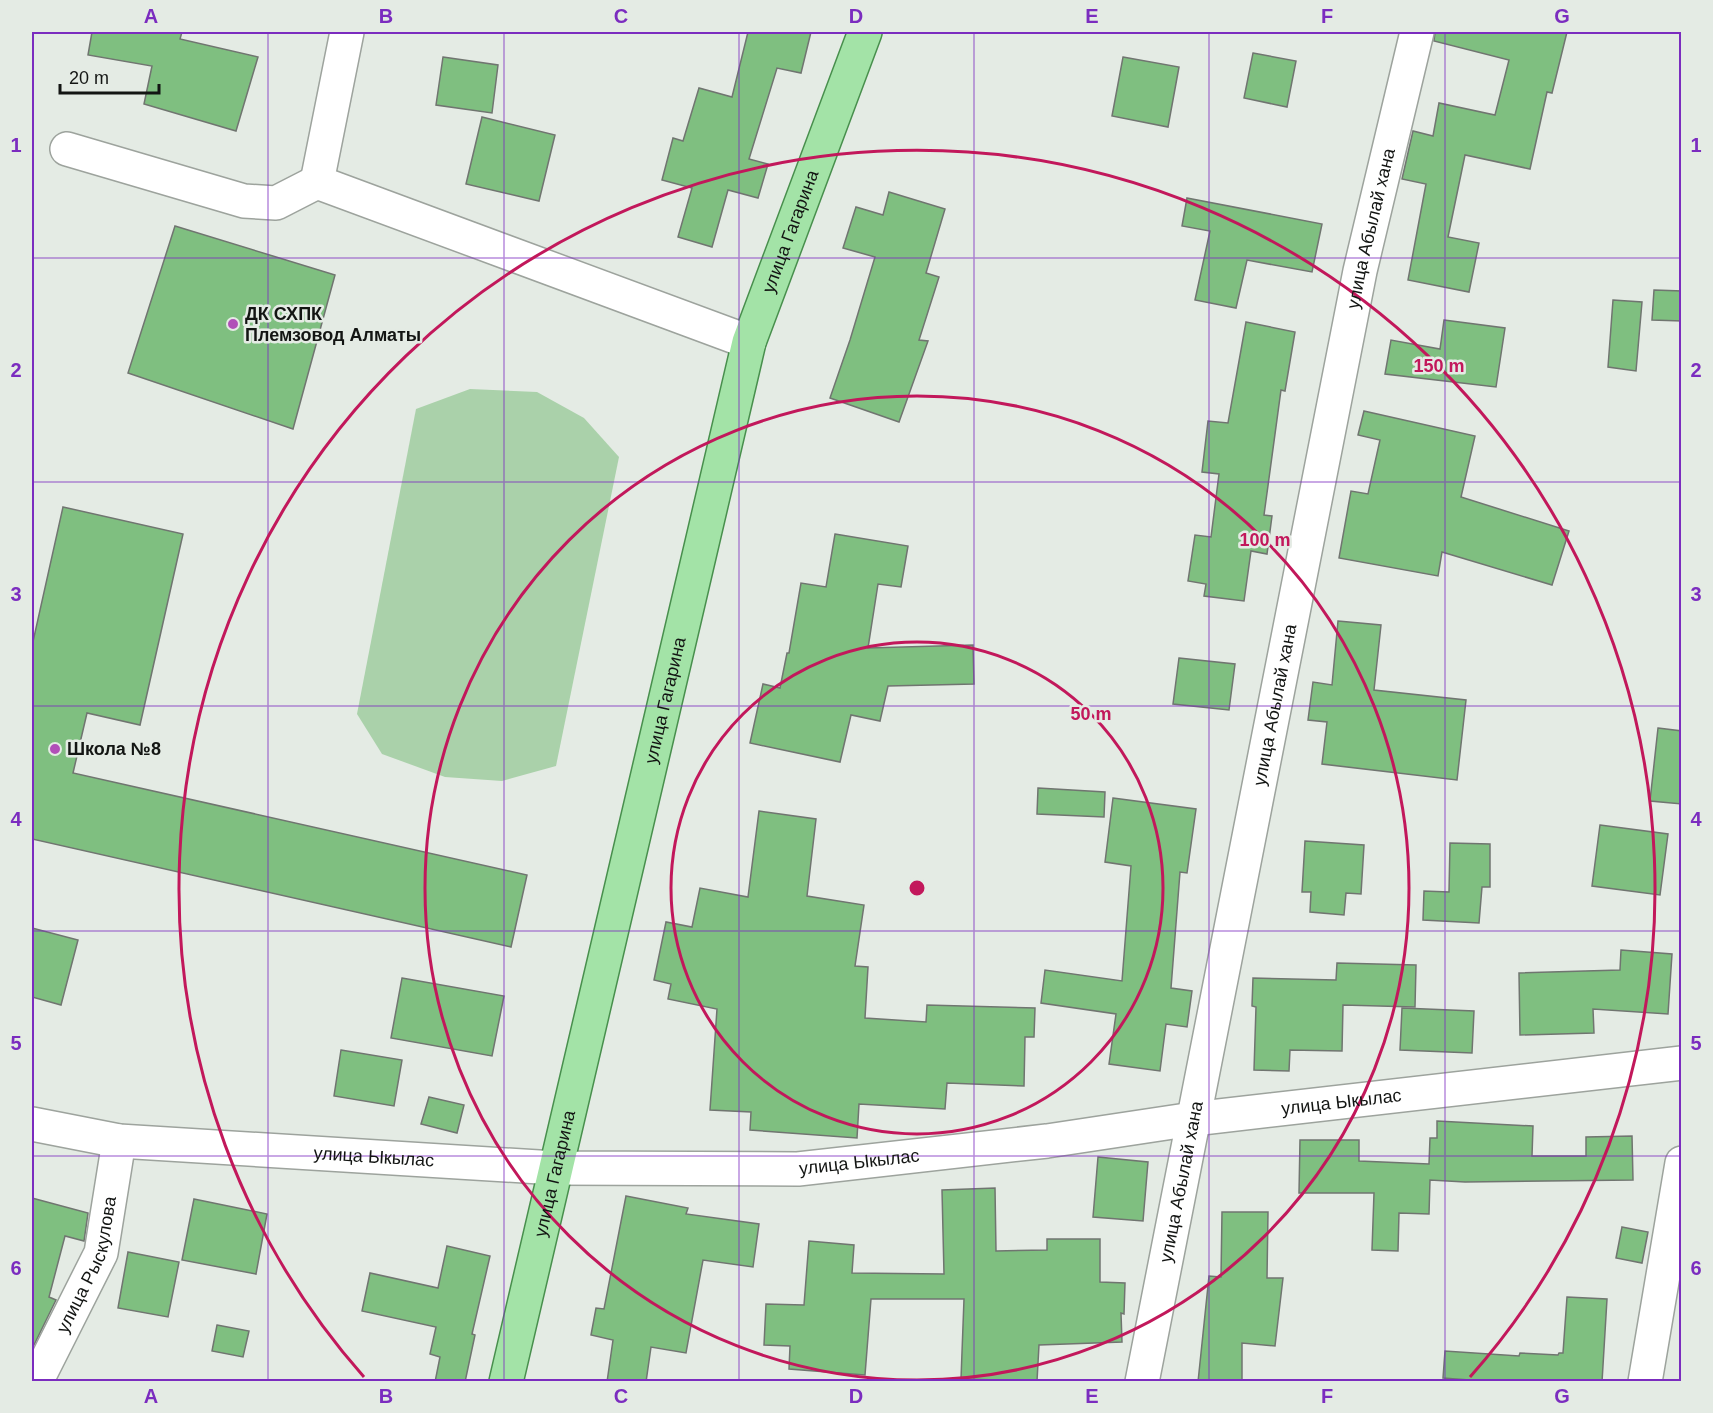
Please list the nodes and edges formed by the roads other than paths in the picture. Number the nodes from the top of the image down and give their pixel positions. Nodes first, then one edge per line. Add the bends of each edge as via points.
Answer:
1 (347, 32) edge
2 (865, 32) edge
3 (1417, 32) edge
4 (67, 149) dead end
5 (317, 182) junction
6 (748, 342) junction
7 (1682, 1062) edge
8 (1193, 1119) junction
9 (32, 1124) edge
10 (119, 1141) junction
11 (1682, 1163) edge
12 (555, 1168) junction
13 (36, 1382) edge
14 (506, 1382) edge
15 (1142, 1382) edge
16 (1645, 1382) edge

1 - 5 street
2 - 6 main road, улица Гагарина
3 - 8 street, улица Абылай хана via 1360,271
4 - 5 street via 244,201 276,203
5 - 6 street
6 - 12 main road, улица Гагарина
7 - 8 street, улица Ыкылас
8 - 12 street, улица Ыкылас via 1047,1141 798,1169
8 - 15 street, улица Абылай хана
9 - 10 street, улица Ыкылас
10 - 12 street, улица Ыкылас
10 - 13 street, улица Рыскулова via 101,1253
11 - 16 street
12 - 14 main road, улица Гагарина

